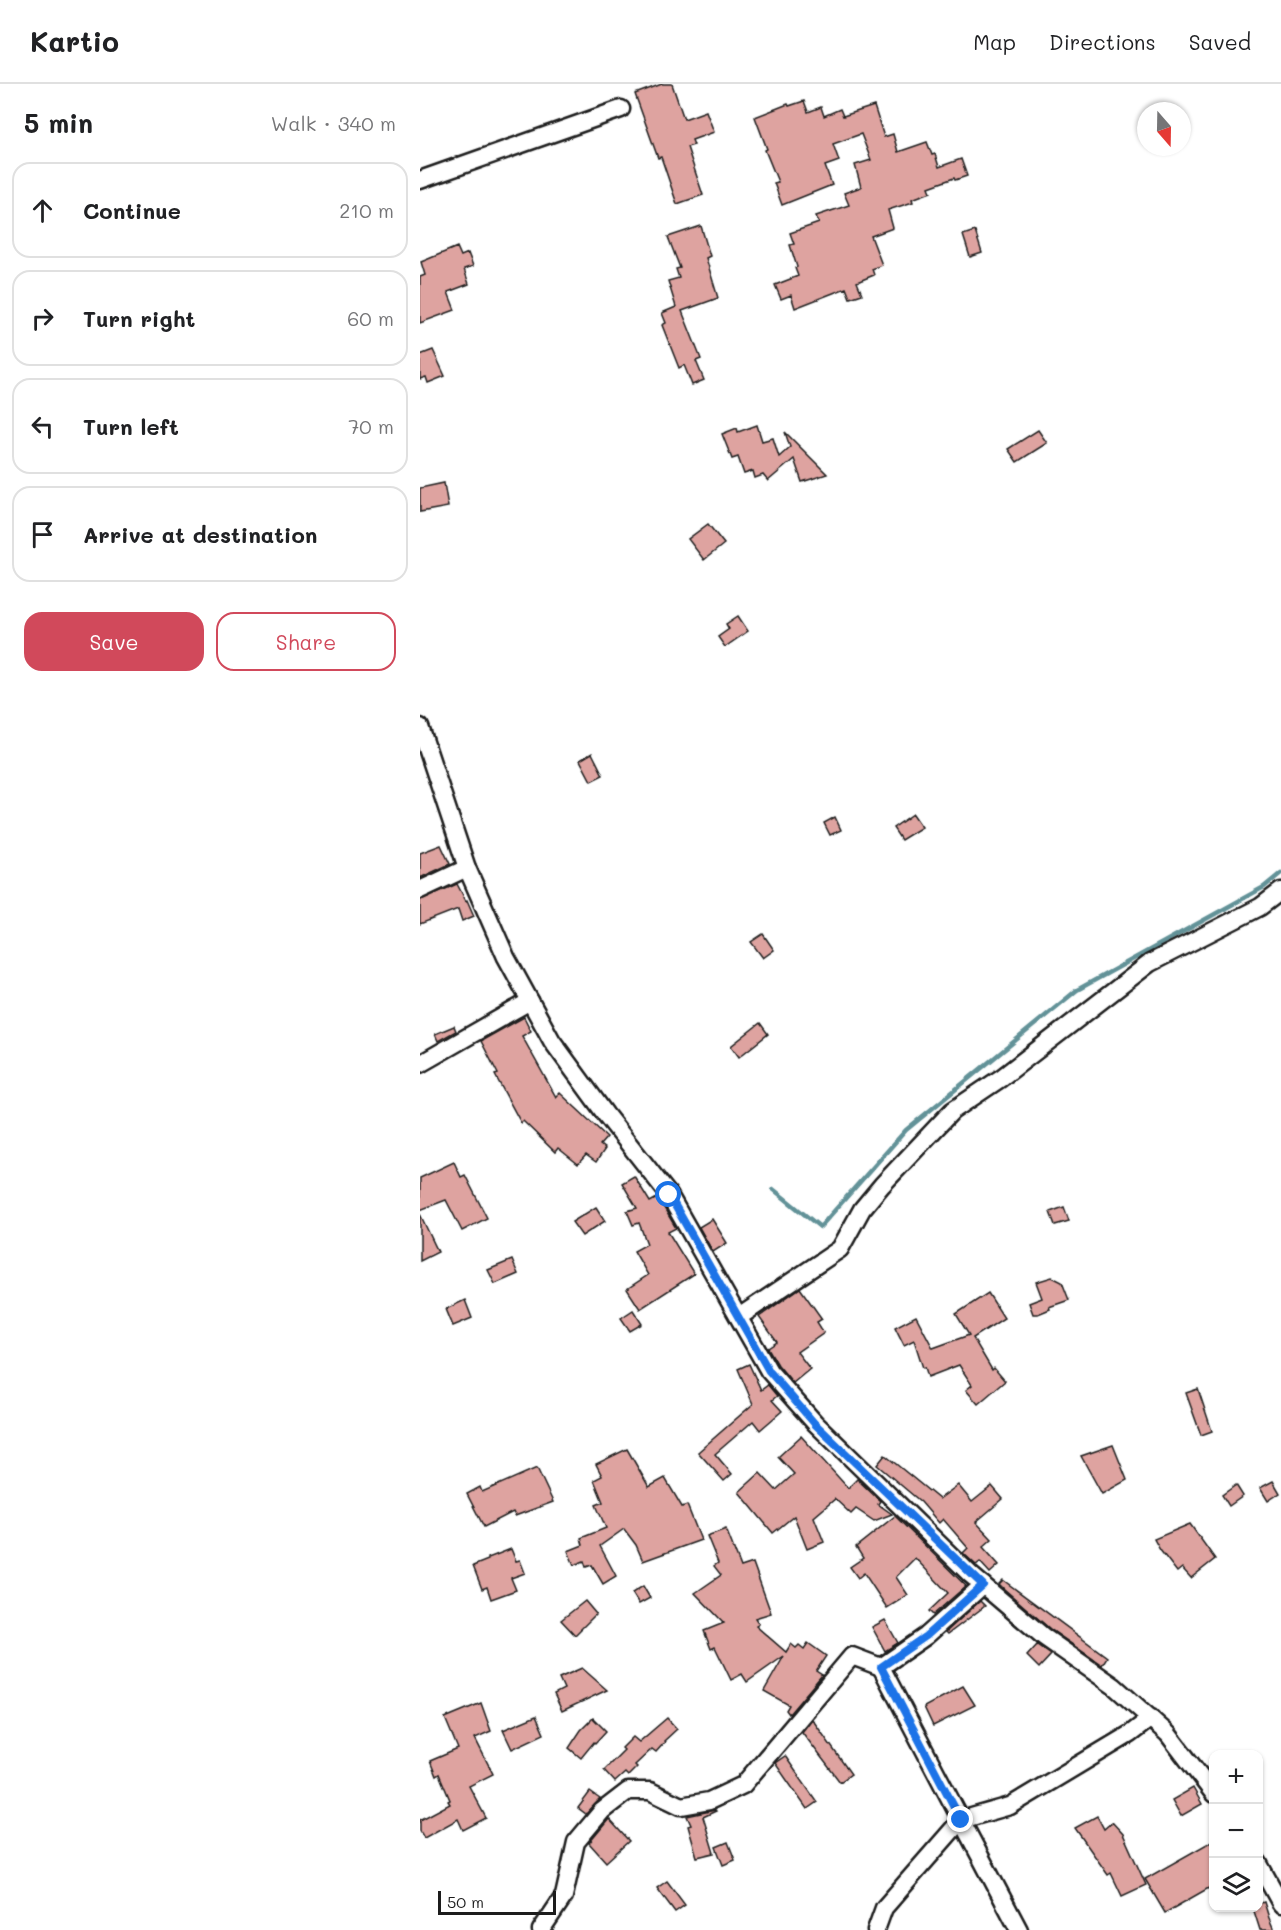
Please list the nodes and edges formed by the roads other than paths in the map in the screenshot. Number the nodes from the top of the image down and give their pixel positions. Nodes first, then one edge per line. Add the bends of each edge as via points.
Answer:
1 (621, 109) dead end
2 (420, 180) edge
3 (420, 727) edge
4 (467, 868) junction
5 (420, 890) edge
6 (1281, 891) edge
7 (530, 1001) junction
8 (420, 1064) edge
9 (739, 1317) junction
10 (983, 1585) junction
11 (881, 1667) junction
12 (1151, 1718) junction
13 (1209, 1787) edge
14 (961, 1820) junction
15 (1263, 1871) edge
16 (1281, 1904) edge
17 (541, 1930) edge
18 (876, 1930) edge
19 (1018, 1930) edge

1 - 2 street
3 - 4 street
4 - 5 street
4 - 7 street
6 - 9 street via 1260,907 1150,963 952,1111 862,1209 840,1249
7 - 8 street
7 - 9 street via 552,1041 669,1195
9 - 10 street via 769,1371 815,1424
10 - 11 street via 926,1636
10 - 12 street
11 - 14 street
11 - 17 street via 852,1656 743,1785 709,1801 681,1806 650,1791 628,1791 602,1811 576,1842 564,1896
12 - 13 street
12 - 14 street via 1010,1806
14 - 18 street via 884,1908
14 - 19 street
15 - 16 street

